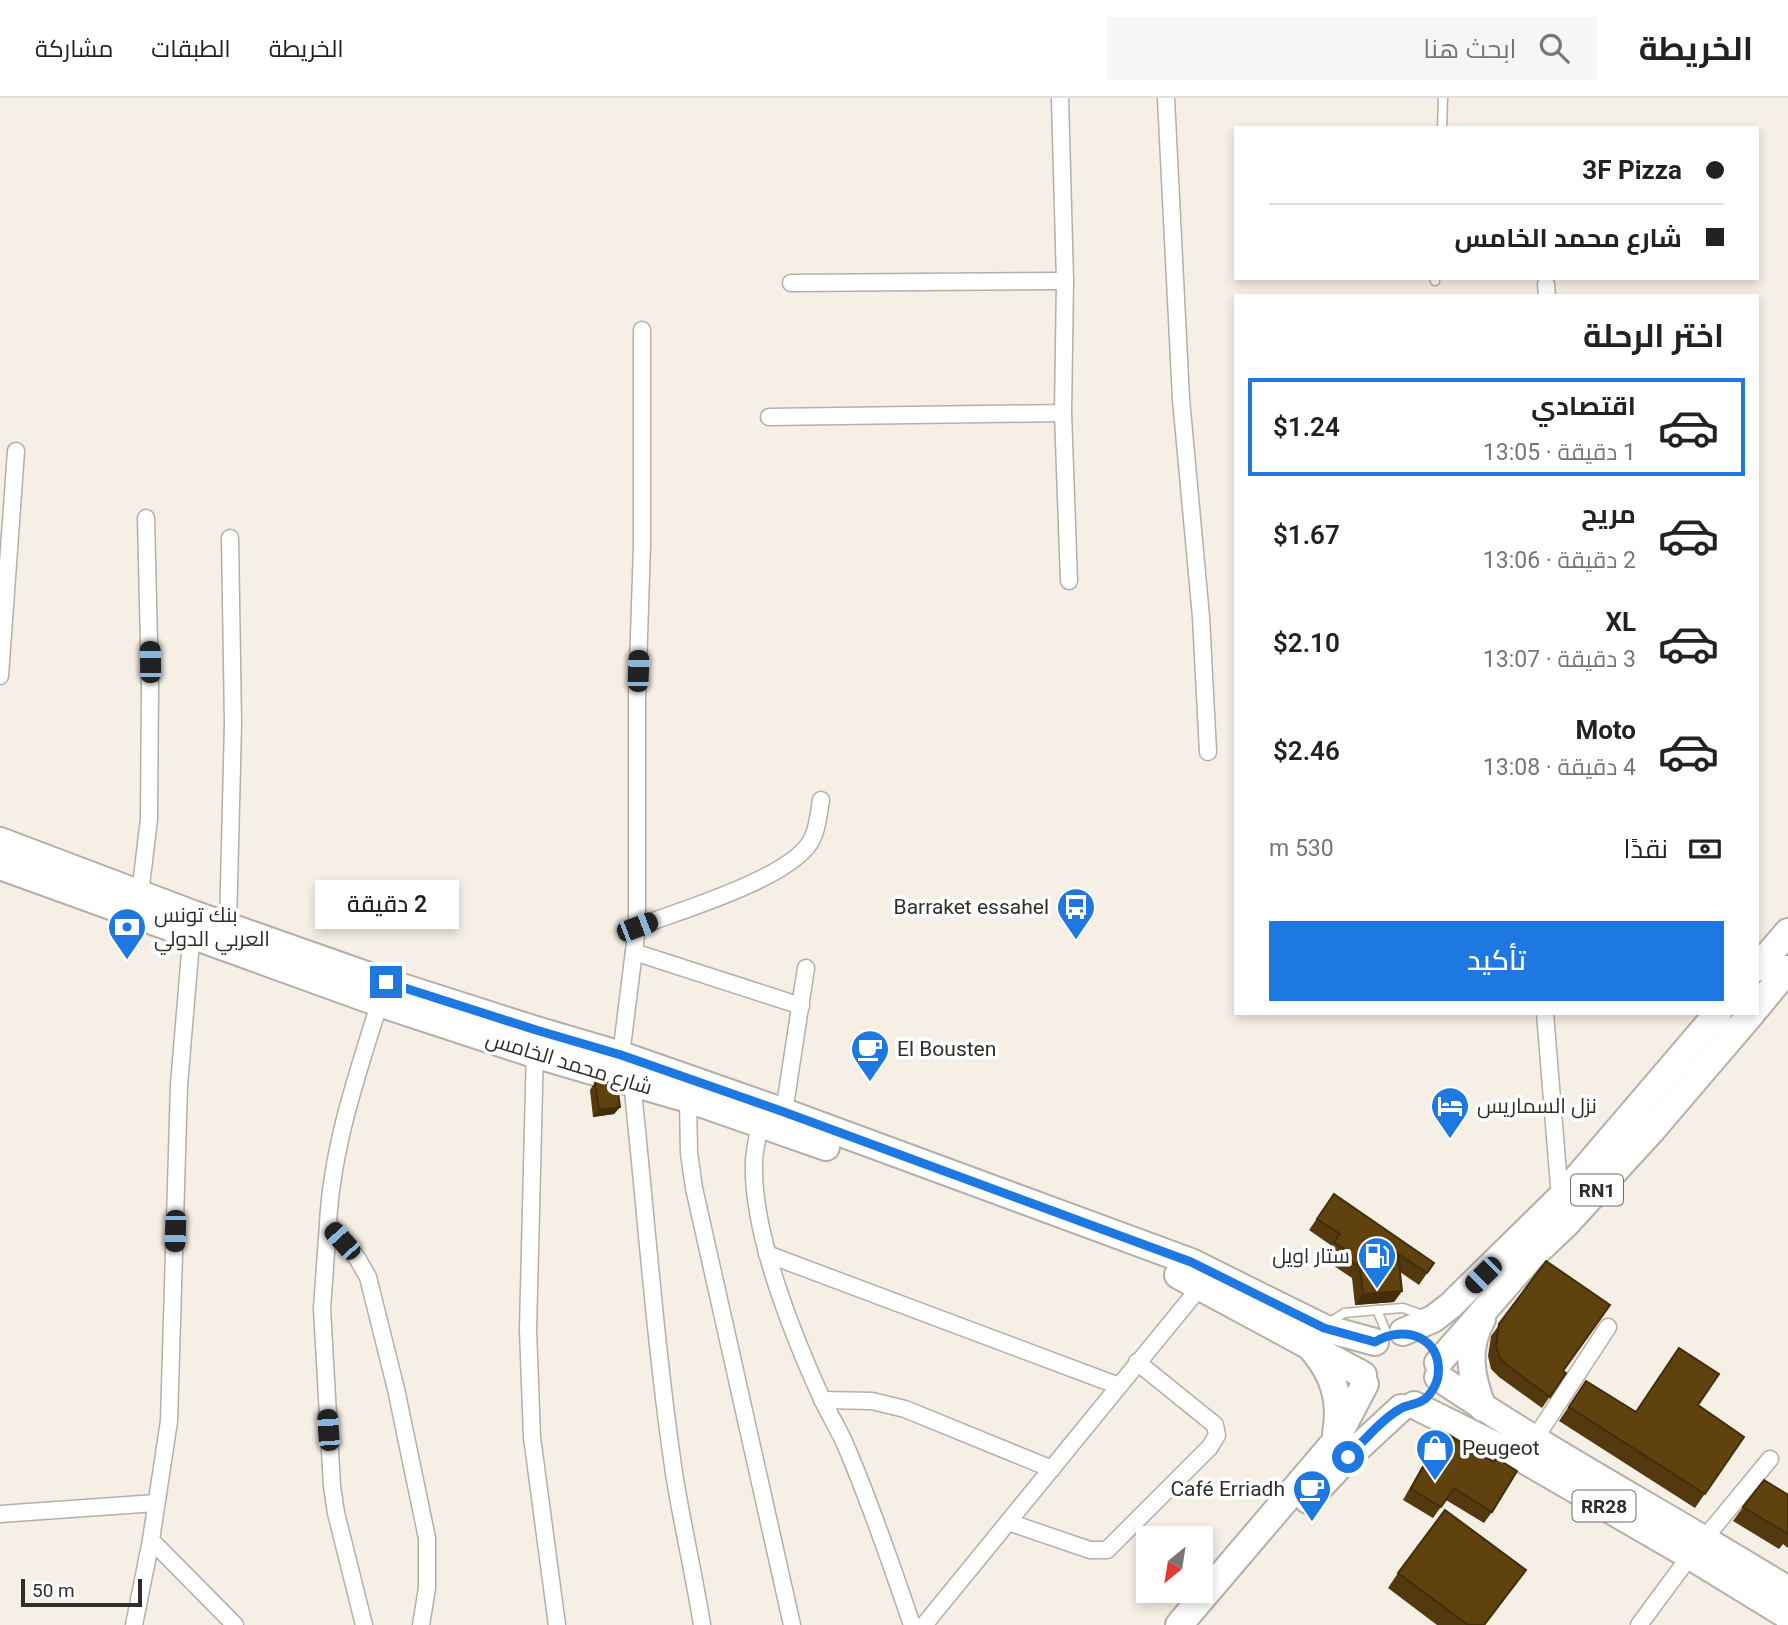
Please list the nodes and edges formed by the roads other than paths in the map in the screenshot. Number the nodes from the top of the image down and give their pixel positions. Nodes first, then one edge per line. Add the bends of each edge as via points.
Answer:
1 (1060, 98) edge
2 (1166, 98) edge
3 (1443, 98) edge
4 (1442, 126) edge
5 (1065, 281) junction
6 (791, 283) dead end
7 (642, 330) dead end
8 (1062, 413) junction
9 (769, 417) dead end
10 (16, 451) dead end
11 (146, 517) dead end
12 (230, 538) dead end
13 (1069, 581) dead end
14 (0, 676) edge
15 (1208, 752) dead end
16 (821, 800) dead end
17 (0, 841) edge
18 (0, 866) edge
19 (141, 894) junction
20 (192, 924) junction
21 (228, 926) junction
22 (637, 927) junction
23 (1788, 932) edge
24 (634, 952) junction
25 (1759, 966) edge
26 (806, 968) dead end
27 (1788, 969) edge
28 (383, 993) junction
29 (1759, 1005) edge
30 (801, 1006) junction
31 (1545, 1015) edge
32 (1716, 1015) edge
33 (1750, 1015) edge
34 (535, 1042) junction
35 (621, 1055) junction
36 (632, 1082) junction
37 (688, 1099) junction
38 (784, 1112) junction
39 (760, 1123) junction
40 (1560, 1198) junction
41 (328, 1224) junction
42 (768, 1254) junction
43 (1200, 1287) junction
44 (1492, 1302) junction
45 (1377, 1310) junction
46 (1433, 1319) junction
47 (1608, 1327) dead end
48 (1389, 1336) junction
49 (1317, 1337) junction
50 (1137, 1362) junction
51 (1438, 1370) junction
52 (1364, 1379) junction
53 (1119, 1386) junction
54 (822, 1400) junction
55 (1408, 1406) junction
56 (1483, 1408) junction
57 (1534, 1440) junction
58 (1334, 1443) junction
59 (1770, 1460) dead end
60 (1052, 1469) junction
61 (156, 1503) junction
62 (0, 1514) edge
63 (1008, 1522) junction
64 (150, 1539) junction
65 (1697, 1547) junction
66 (1788, 1590) edge
67 (1788, 1616) edge
68 (423, 1623) edge
69 (134, 1625) edge
70 (235, 1625) edge
71 (364, 1625) edge
72 (557, 1625) edge
73 (702, 1625) edge
74 (792, 1625) edge
75 (912, 1625) edge
76 (924, 1625) edge
77 (1180, 1625) edge
78 (1199, 1625) edge
79 (1639, 1625) edge

1 - 5 street
2 - 15 street via 1181,399
3 - 4 lane
5 - 6 street
5 - 8 street
7 - 22 street
8 - 9 street
8 - 13 street
10 - 14 street
11 - 19 street via 149,819
12 - 21 street via 233,724
16 - 22 street via 813,837 791,862 756,882
17 - 19 main road, شارع محمد الخامس
18 - 20 main road, شارع محمد الخامس
19 - 20 main road, شارع محمد الخامس
20 - 21 main road, شارع محمد الخامس
20 - 28 main road, شارع محمد الخامس
20 - 61 street via 179,1085 169,1421
21 - 28 main road, شارع محمد الخامس
22 - 24 street
23 - 25 main road
24 - 30 street
24 - 35 street
26 - 30 street
27 - 29 main road
28 - 34 main road, شارع محمد الخامس
28 - 41 street via 338,1144
30 - 38 street
31 - 40 street
32 - 40 main road, RN1
33 - 44 main road, RN1 via 1653,1130
34 - 35 main road, شارع محمد الخامس
34 - 36 main road, شارع محمد الخامس
34 - 72 street via 528,1330 532,1437
35 - 38 main road, شارع محمد الخامس
36 - 37 main road, شارع محمد الخامس
36 - 73 street via 663,1385
37 - 39 main road, شارع محمد الخامس
37 - 74 street via 694,1188
38 - 49 main road, شارع محمد الخامس via 1191,1262
39 - 42 street via 754,1160 756,1196
39 - 43 main road, شارع محمد الخامس via 1150,1261
40 - 46 main road, RN1
41 - 68 street via 368,1278 396,1389 427,1538
41 - 71 street via 322,1309 332,1486
42 - 53 street
42 - 54 street
43 - 49 main road, شارع محمد الخامس
43 - 50 street
44 - 51 main road, RN1
44 - 56 main road via 1478,1327 1471,1354 1473,1382
45 - 46 lane via 1403,1308
45 - 48 lane
45 - 49 lane via 1344,1313
46 - 48 main road, RN1
47 - 57 street
48 - 49 main road, شارع محمد الخامس
48 - 51 main road via 1415,1335 1426,1342 1434,1351
48 - 52 main road via 1368,1351
49 - 52 main road, شارع محمد الخامس
49 - 58 main road via 1336,1390 1339,1417
50 - 53 street
50 - 63 street via 1215,1425 1217,1435 1210,1447 1107,1550 1090,1550
51 - 55 main road, RN1 via 1425,1399
51 - 56 main road, RR28
52 - 55 main road via 1380,1401
52 - 58 main road
53 - 60 street
54 - 60 street via 872,1401 905,1409
54 - 75 street via 847,1447
55 - 65 main road, RR28
55 - 78 main road, RN1 via 1335,1471
56 - 57 main road, RR28
57 - 65 main road, RR28
58 - 77 main road
59 - 65 street
60 - 63 street
61 - 62 street
61 - 64 street
63 - 76 street
64 - 69 street
64 - 70 street
65 - 66 main road, RR28
65 - 67 main road, RR28
65 - 79 street

